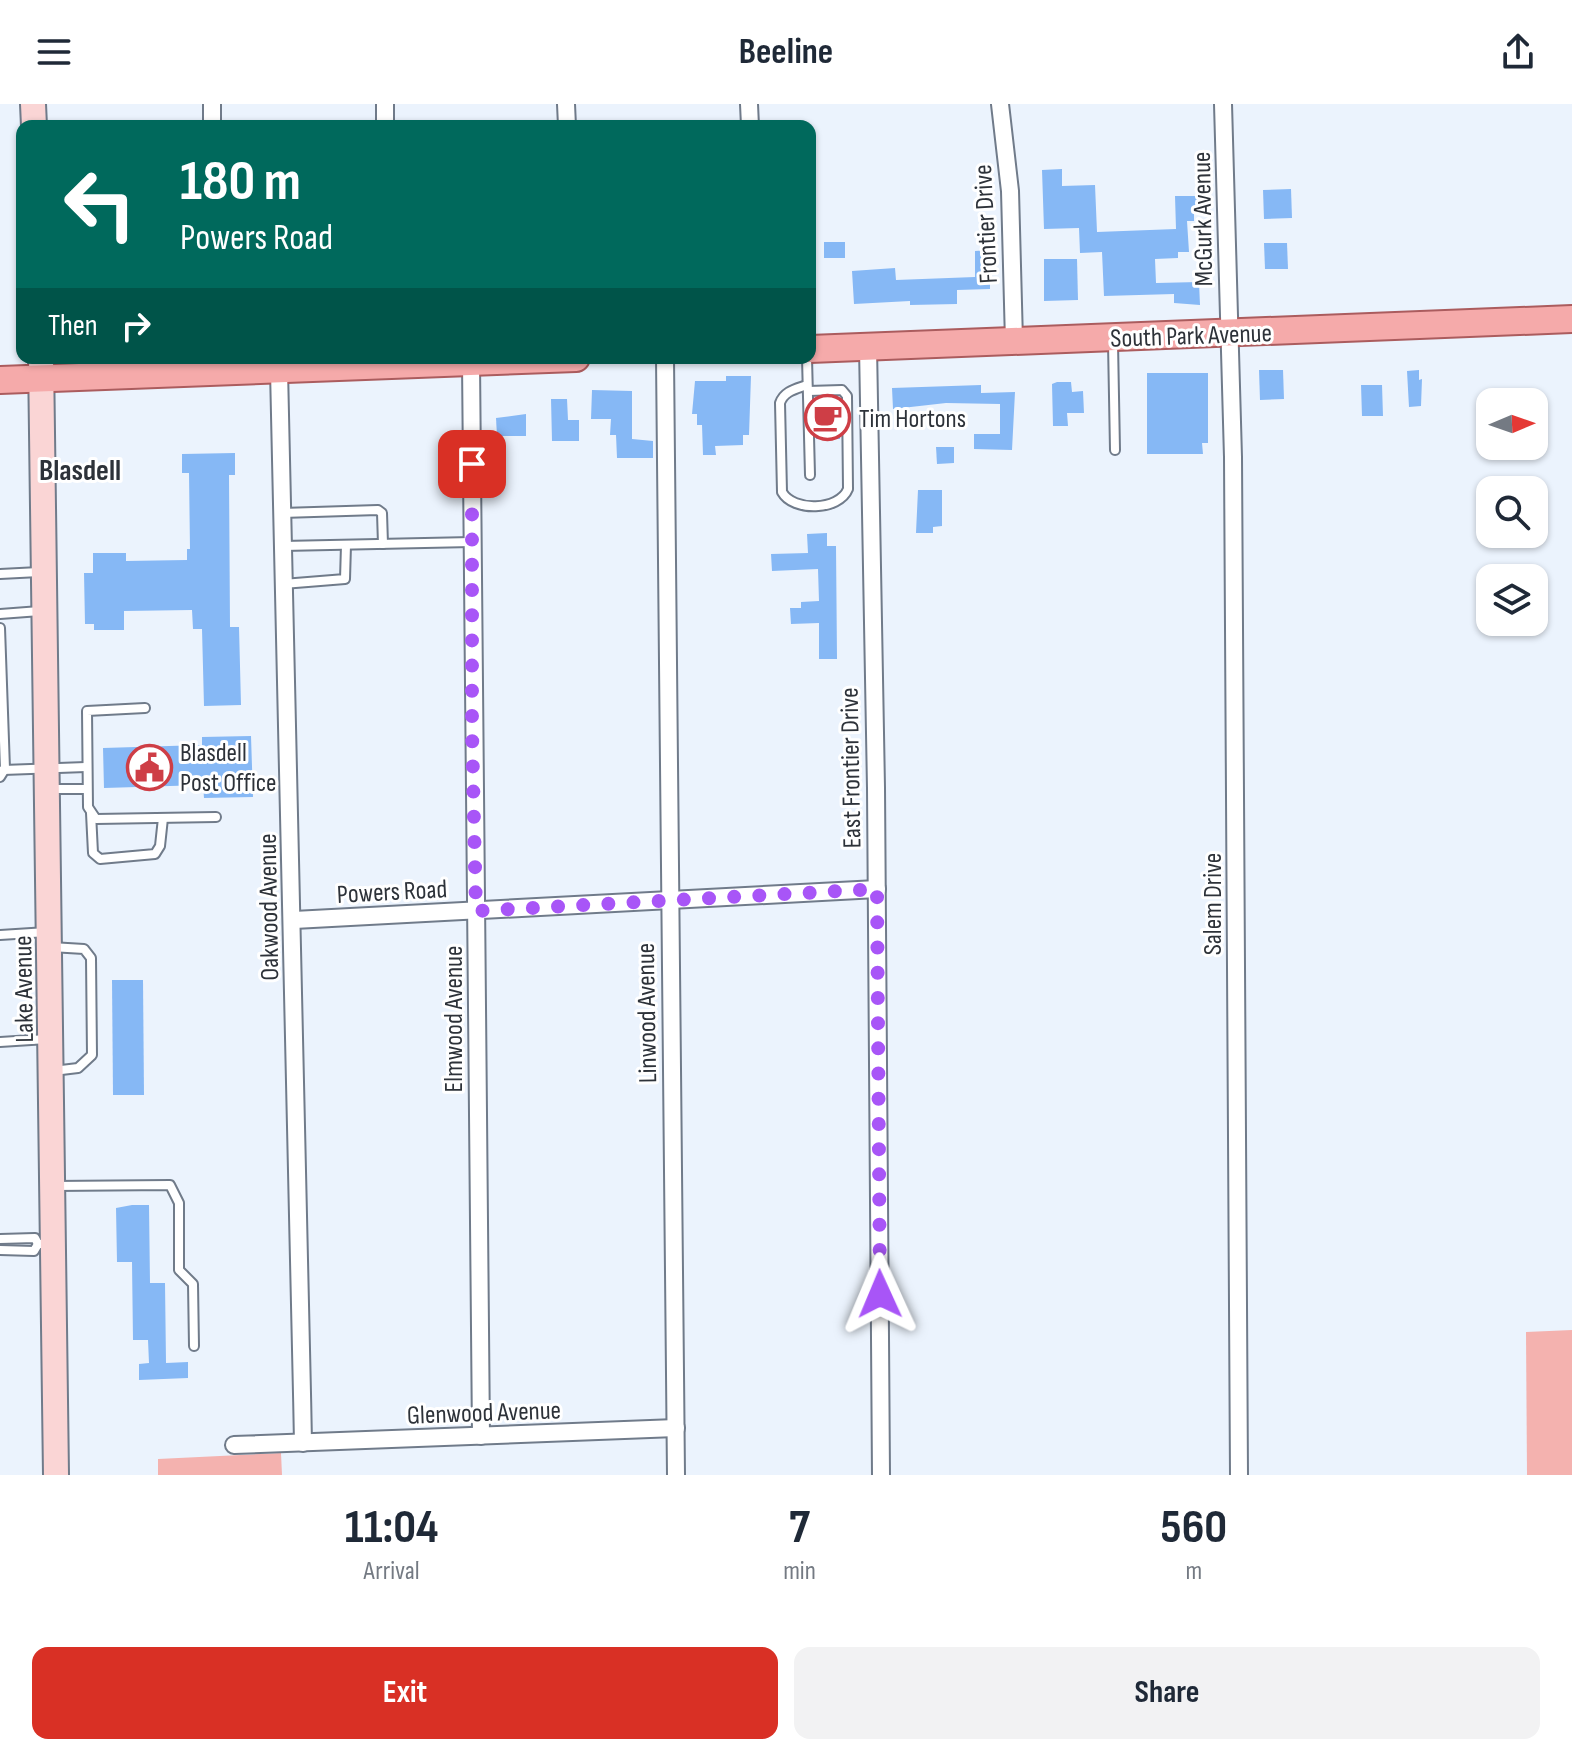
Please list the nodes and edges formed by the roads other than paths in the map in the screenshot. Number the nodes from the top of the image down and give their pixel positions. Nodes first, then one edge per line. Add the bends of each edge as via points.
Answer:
1 (1000, 104) edge
2 (1223, 104) edge
3 (1560, 320) edge
4 (1228, 334) junction
5 (1113, 338) junction
6 (1014, 341) junction
7 (868, 347) junction
8 (816, 349) edge
9 (362, 364) edge
10 (471, 364) edge
11 (665, 364) edge
12 (807, 364) edge
13 (216, 365) edge
14 (42, 368) edge
15 (279, 370) junction
16 (0, 380) edge
17 (808, 388) junction
18 (1115, 450) dead end
19 (810, 475) dead end
20 (282, 513) junction
21 (472, 542) junction
22 (383, 544) junction
23 (346, 545) junction
24 (283, 546) junction
25 (45, 572) junction
26 (0, 574) edge
27 (283, 584) junction
28 (45, 611) junction
29 (0, 614) edge
30 (0, 628) edge
31 (145, 708) dead end
32 (86, 767) junction
33 (2, 772) edge
34 (48, 778) junction
35 (86, 789) junction
36 (91, 812) junction
37 (216, 817) dead end
38 (163, 818) junction
39 (877, 889) junction
40 (669, 902) junction
41 (476, 911) junction
42 (294, 920) junction
43 (0, 935) edge
44 (51, 940) junction
45 (52, 1039) junction
46 (0, 1042) edge
47 (52, 1071) junction
48 (53, 1186) junction
49 (0, 1239) edge
50 (46, 1244) junction
51 (0, 1250) edge
52 (194, 1346) dead end
53 (676, 1428) junction
54 (481, 1436) junction
55 (298, 1443) junction
56 (234, 1445) dead end
57 (56, 1475) edge
58 (676, 1475) edge
59 (881, 1475) edge
60 (1239, 1475) edge

1 - 6 street, Frontier Drive via 1010,191
2 - 4 street, McGurk Avenue
3 - 4 main road, South Park Avenue
4 - 5 main road, South Park Avenue
4 - 60 street, Salem Drive
5 - 6 main road, South Park Avenue
5 - 18 lane
6 - 7 main road, South Park Avenue
7 - 8 main road, South Park Avenue
7 - 39 street, East Frontier Drive
9 - 15 main road
10 - 21 street, Elmwood Avenue
11 - 40 street, Linwood Avenue
12 - 17 lane
13 - 14 main road
13 - 15 main road
14 - 16 main road
14 - 25 street, Lake Avenue
15 - 20 street, Oakwood Avenue
17 - 17 lane via 792,390 780,403 782,492 795,505 835,504 848,489 847,396 842,390
17 - 19 lane
20 - 22 lane via 378,510
20 - 24 street, Oakwood Avenue
21 - 22 lane
21 - 41 street, Elmwood Avenue
22 - 23 lane
23 - 24 lane
23 - 27 lane via 345,579
24 - 27 street, Oakwood Avenue
25 - 26 lane
25 - 28 street, Lake Avenue
27 - 42 street, Oakwood Avenue
28 - 29 lane
28 - 34 street, Lake Avenue
30 - 33 lane
31 - 32 lane via 87,711
32 - 34 lane
32 - 35 lane
33 - 34 lane
34 - 35 lane
34 - 44 street, Lake Avenue
35 - 36 lane
36 - 38 lane via 96,819
36 - 38 lane via 93,853 100,859 155,854
37 - 38 lane
39 - 40 street, Powers Road
39 - 59 street, East Frontier Drive
40 - 41 street, Powers Road
40 - 53 street, Linwood Avenue
41 - 42 street, Powers Road
41 - 54 street, Elmwood Avenue
42 - 55 street, Oakwood Avenue
43 - 44 lane
44 - 45 street, Lake Avenue
44 - 47 lane via 84,949 91,958 92,1041 86,1063
45 - 46 lane
45 - 47 street, Lake Avenue
47 - 48 street, Lake Avenue
48 - 50 street, Lake Avenue
48 - 52 lane via 170,1185 179,1203 179,1270 193,1284
49 - 50 lane via 35,1238
50 - 51 lane via 34,1251
50 - 57 street, Lake Avenue
53 - 54 street, Glenwood Avenue
53 - 58 street, Linwood Avenue
54 - 55 street, Glenwood Avenue
55 - 56 street, Glenwood Avenue

